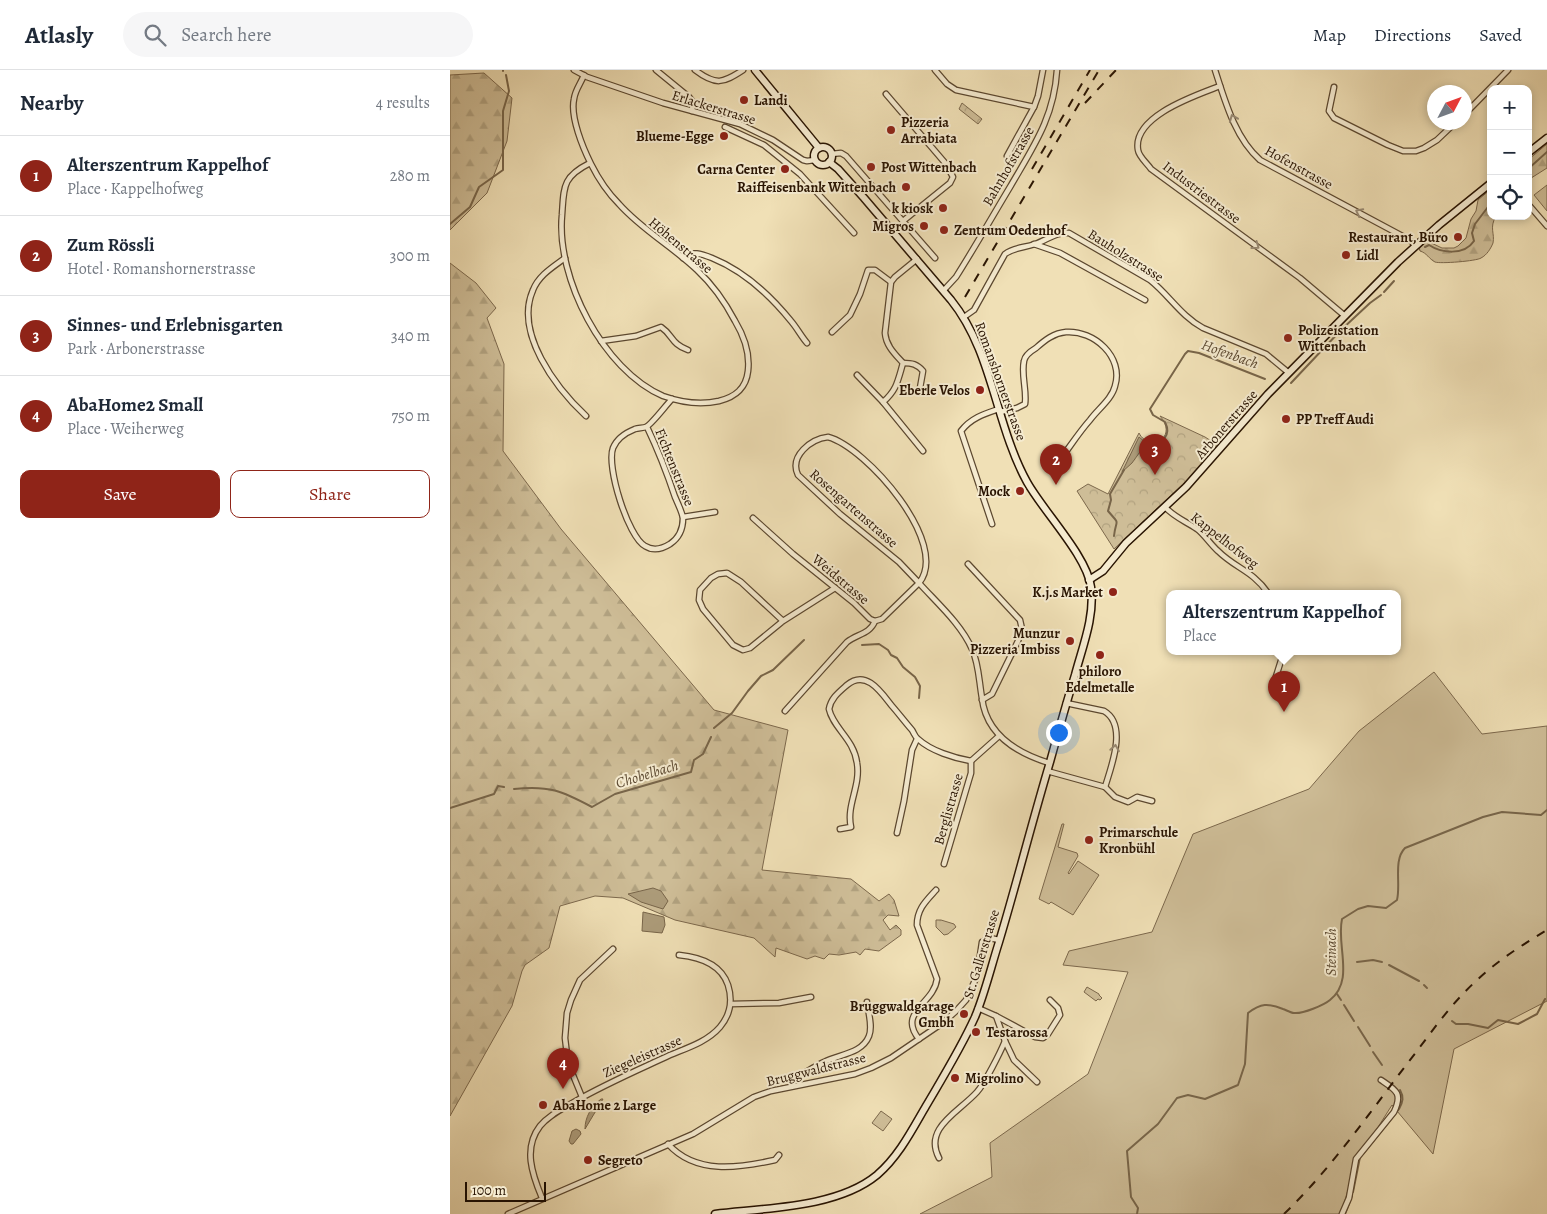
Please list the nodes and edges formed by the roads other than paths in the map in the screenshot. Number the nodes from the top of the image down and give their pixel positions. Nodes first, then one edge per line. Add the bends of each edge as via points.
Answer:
1 (574, 70) edge
2 (656, 70) edge
3 (695, 70) edge
4 (743, 70) edge
5 (755, 70) edge
6 (934, 70) edge
7 (1043, 70) edge
8 (1057, 70) edge
9 (1214, 70) edge
10 (1508, 70) edge
11 (584, 75) junction
12 (1220, 86) junction
13 (1334, 86) dead end
14 (886, 94) dead end
15 (1034, 107) junction
16 (1472, 107) edge
17 (692, 111) junction
18 (725, 128) dead end
19 (1448, 130) edge
20 (1547, 138) edge
21 (786, 148) junction
22 (819, 148) junction
23 (1532, 150) edge
24 (831, 154) junction
25 (1006, 156) dead end
26 (779, 157) junction
27 (815, 160) junction
28 (829, 162) junction
29 (590, 163) junction
30 (1487, 186) edge
31 (1532, 209) edge
32 (903, 221) junction
33 (1547, 226) edge
34 (854, 233) dead end
35 (1034, 244) junction
36 (1416, 245) junction
37 (565, 258) junction
38 (683, 258) junction
39 (935, 258) dead end
40 (917, 259) junction
41 (891, 282) junction
42 (944, 290) junction
43 (1145, 300) dead end
44 (964, 316) junction
45 (1345, 316) junction
46 (832, 332) dead end
47 (601, 341) junction
48 (807, 343) dead end
49 (688, 350) dead end
50 (903, 363) junction
51 (1289, 373) junction
52 (857, 375) dead end
53 (920, 388) dead end
54 (672, 399) junction
55 (883, 402) junction
56 (1000, 411) junction
57 (586, 416) dead end
58 (647, 426) junction
59 (923, 451) dead end
60 (1065, 453) dead end
61 (1165, 507) junction
62 (715, 512) dead end
63 (683, 517) junction
64 (753, 518) dead end
65 (992, 524) dead end
66 (968, 564) dead end
67 (1089, 580) junction
68 (919, 583) junction
69 (835, 588) junction
70 (1266, 590) edge
71 (874, 620) junction
72 (783, 621) junction
73 (1283, 655) edge
74 (1273, 686) dead end
75 (982, 700) junction
76 (1066, 704) junction
77 (785, 711) dead end
78 (999, 736) junction
79 (917, 739) junction
80 (971, 761) junction
81 (1049, 764) junction
82 (1047, 771) junction
83 (1105, 787) junction
84 (1152, 801) dead end
85 (840, 829) dead end
86 (897, 834) dead end
87 (944, 864) dead end
88 (936, 890) dead end
89 (999, 940) junction
90 (613, 949) dead end
91 (679, 955) dead end
92 (811, 997) dead end
93 (1050, 1000) dead end
94 (867, 1002) dead end
95 (731, 1004) junction
96 (978, 1008) junction
97 (996, 1016) junction
98 (919, 1039) junction
99 (1005, 1041) junction
100 (1381, 1080) dead end
101 (1037, 1082) dead end
102 (793, 1086) junction
103 (582, 1097) junction
104 (668, 1144) junction
105 (779, 1155) dead end
106 (939, 1158) dead end
107 (542, 1198) junction
108 (508, 1214) edge
109 (715, 1214) edge
110 (1342, 1214) edge

1 - 11 street, Erlackerstrasse
2 - 17 street via 689,97 693,102
3 - 4 street via 722,82
5 - 22 main road
6 - 15 street via 956,90
7 - 15 street
8 - 42 street, Bahnhofstrasse via 1054,96 1041,132 970,255
9 - 12 street, Hofenstrasse
10 - 16 street
11 - 17 street, Erlackerstrasse
11 - 29 street, Höhenstrasse via 576,90 573,107
36 -> 12 street, Hofenstrasse via 1260,160 1244,143
12 -> 45 street, Industriestrasse via 1156,116 1142,132 1138,150 1152,168 1300,278
13 - 19 street via 1329,111 1334,118 1399,150 1424,148
14 - 32 street via 946,164 953,177 950,183
15 - 25 street
17 - 21 street, Erlackerstrasse via 740,124
18 - 26 street via 764,145
20 - 23 main road
21 - 26 street
21 - 27 street, Erlackerstrasse via 803,160
22 - 24 main road via 826,147
22 - 27 main road via 814,153
24 - 28 main road
24 - 32 street via 846,156
26 - 34 street via 818,191
27 - 28 main road via 822,164
28 - 40 main road, Romanshornerstrasse
29 - 37 street, Höhenstrasse via 564,185 561,221
29 - 38 street, Höhenstrasse via 618,204
30 - 36 main road, Arbonerstrasse
31 - 33 street
32 - 39 street
35 - 43 street via 1060,254
35 - 44 street, Bauholzstrasse via 1005,254 974,310
35 - 51 street, Bauholzstrasse via 1069,233 1150,280 1194,323 1266,354
36 - 45 main road, Arbonerstrasse
37 - 47 street, Höhenstrasse via 578,302
37 - 57 street via 544,273 538,282 531,295 527,317 544,364
38 - 48 street via 689,254 700,254 741,272 774,301
38 - 54 street, Höhenstrasse via 706,280 732,316 744,339 749,364 745,384 733,396 714,402
40 - 41 street
40 - 42 main road, Romanshornerstrasse
41 - 46 street via 875,270 868,270 850,315
41 - 50 street via 885,339
42 - 44 main road, Romanshornerstrasse
44 - 56 main road, Romanshornerstrasse
45 - 51 main road, Arbonerstrasse
47 - 49 street via 636,336 661,328 678,347
47 - 54 street, Höhenstrasse via 636,379 656,393
50 - 53 street via 913,363 923,371
50 - 55 street via 895,389
51 - 61 main road, Arbonerstrasse via 1200,473
52 - 55 street
54 - 58 street, Fichtenstrasse
55 - 59 street
56 - 60 street via 1026,404 1024,361 1040,344 1068,332 1095,340 1111,354 1116,369 1115,387
56 - 65 street via 978,416 961,430
56 - 67 main road, Romanshornerstrasse via 1026,481 1073,549
58 - 63 street, Fichtenstrasse
58 - 63 street, Fichtenstrasse via 620,436 613,448 616,490 623,509 638,540 654,549 676,540
61 - 67 main road, Arbonerstrasse via 1121,548 1103,571
61 - 70 street, Kappelhofweg via 1173,516 1202,533 1218,552 1258,580
62 - 63 street, Fichtenstrasse
64 - 69 street, Weidstrasse
66 - 75 street via 1022,624 1018,641 992,694
67 - 76 main road, St. Gallerstrasse via 1090,618
68 - 68 street, Rosengartenstrasse via 798,475 799,454 813,442 828,437 841,443 861,457 892,488 917,530 926,561 926,572
68 - 71 street, Weidstrasse via 882,618
68 - 75 street via 972,648
69 - 71 street, Weidstrasse
69 - 72 street
71 - 77 street via 872,628 847,642
72 - 72 street via 750,648 739,648 703,609 699,600 700,590 711,578 727,573
73 - 74 street
75 - 78 street via 988,721
76 - 81 main road, St. Gallerstrasse
83 -> 76 street via 1114,758 1114,722 1104,711
78 - 80 street
78 - 81 street
79 - 80 street via 940,752
79 - 85 street via 871,683 855,680 832,699 830,713 849,740 858,763 849,813 851,827
79 - 86 street via 912,750
80 - 87 street, Berglistrasse via 971,773
81 - 82 main road, St. Gallerstrasse
82 - 83 street
82 - 89 main road, St. Gallerstrasse
83 - 84 street via 1115,797 1128,802 1137,797
88 - 98 street via 917,916 917,925 937,979 935,989 912,1018 913,1031
89 - 96 main road, St. Gallerstrasse
89 - 98 street, Bruggwaldstrasse via 982,942 977,976 969,994 956,1011
90 - 103 street via 583,976 567,1013 565,1038 568,1062
91 - 95 street via 701,959 718,969 726,979
92 - 95 street via 779,1003
93 - 97 street via 1060,1015 1043,1038
94 - 102 street via 871,1027 870,1035 862,1046 824,1061 794,1079
95 - 103 street, Ziegeleistrasse via 727,1018 705,1039
96 - 97 street
96 - 109 main road, St. Gallerstrasse via 912,1130 878,1174 855,1189 823,1200
97 - 99 street
98 - 102 street, Bruggwaldstrasse via 891,1058 855,1074
99 - 101 street via 1014,1060
99 - 106 street via 978,1090 936,1134 934,1149
100 - 110 street via 1397,1092 1398,1104 1356,1159 1349,1198
102 - 104 street, Bruggwaldstrasse via 754,1097 702,1129
103 - 107 street, Ziegeleistrasse via 546,1119 533,1137 530,1163
104 - 105 street via 689,1160 716,1167 761,1163 775,1160
104 - 107 street, Bruggwaldstrasse
107 - 108 street, Bruggwaldstrasse

